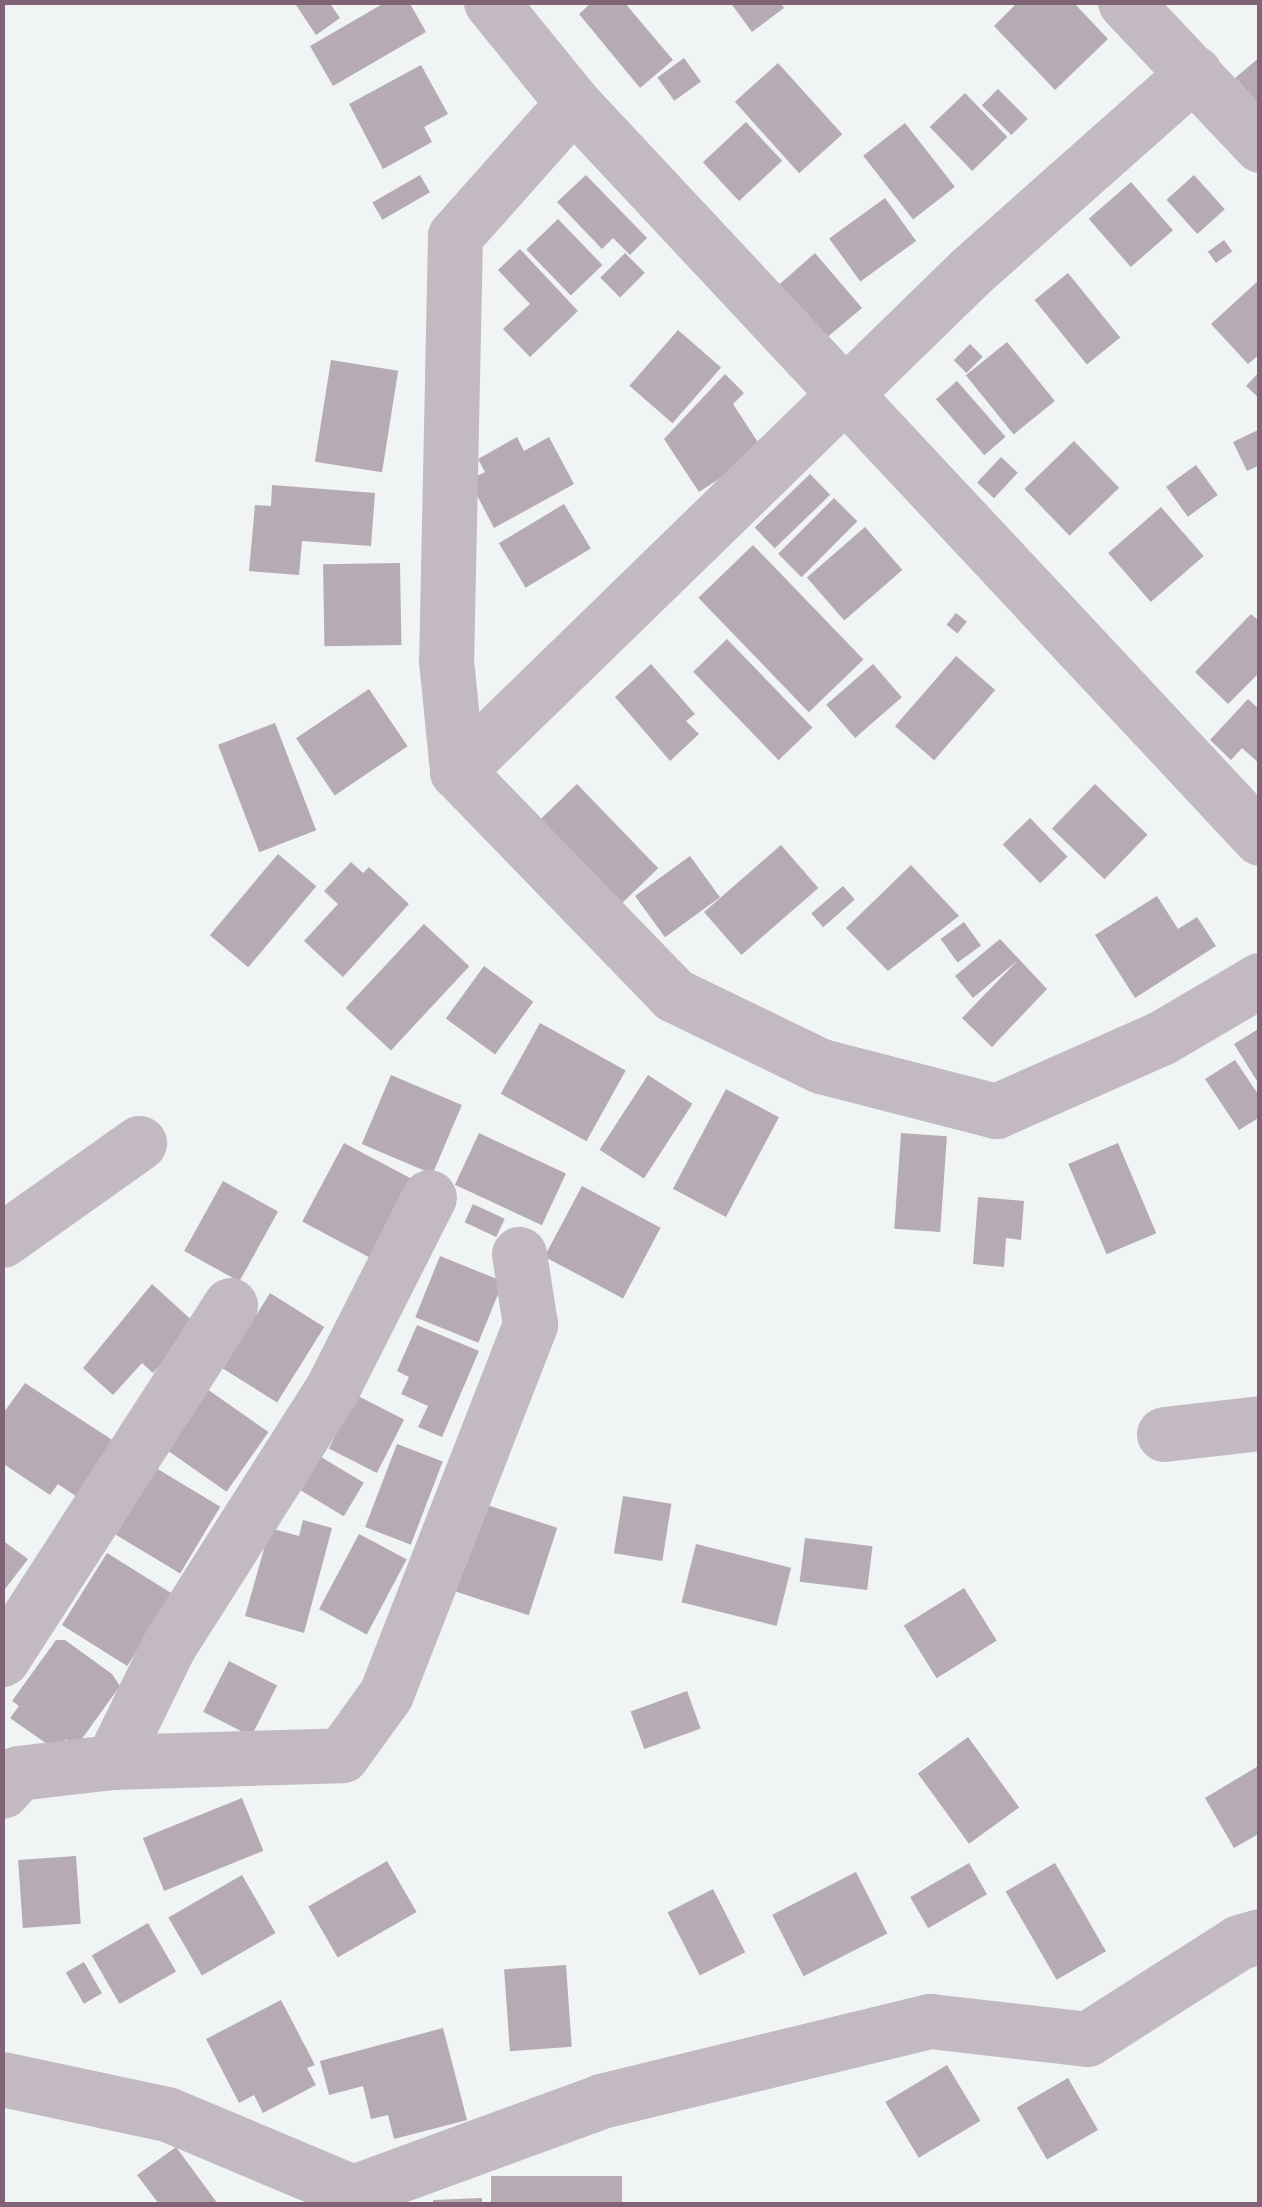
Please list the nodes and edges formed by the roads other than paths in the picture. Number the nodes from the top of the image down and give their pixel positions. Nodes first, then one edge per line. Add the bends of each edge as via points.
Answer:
1 (491, 2) edge
2 (1125, 2) edge
3 (1194, 73) junction
4 (573, 103) junction
5 (1260, 145) edge
6 (845, 394) junction
7 (457, 771) junction
8 (1260, 838) edge
9 (1260, 980) edge
10 (138, 1142) dead end
11 (429, 1196) dead end
12 (2, 1240) edge
13 (519, 1254) dead end
14 (230, 1305) dead end
15 (1260, 1423) edge
16 (1164, 1434) dead end
17 (2, 1660) edge
18 (112, 1762) junction
19 (4, 1782) edge
20 (1260, 1936) edge
21 (2, 2079) edge

1 - 4 street
2 - 3 street
3 - 5 street
3 - 6 street via 972,270
4 - 6 street
4 - 7 street via 455,236 446,660
6 - 7 street
6 - 8 street
7 - 9 street via 674,996 821,1066 996,1111 1161,1038
10 - 12 street
11 - 18 street via 332,1388 168,1646
13 - 18 street via 530,1324 386,1694 342,1754
14 - 17 street
15 - 16 street
18 - 19 street via 18,1774
20 - 21 street via 1239,1942 1087,2040 930,2021 601,2102 353,2192 167,2114

